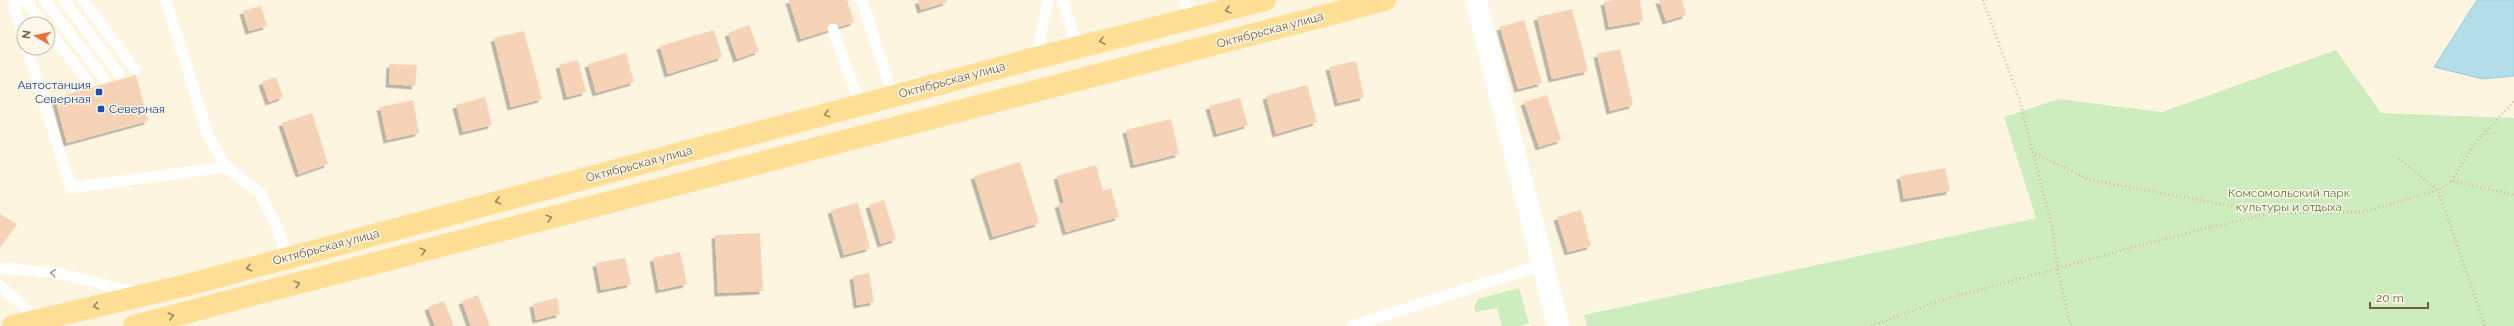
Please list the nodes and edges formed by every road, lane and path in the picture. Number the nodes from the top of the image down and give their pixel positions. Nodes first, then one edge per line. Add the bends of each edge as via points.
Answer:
1 (24, 0) edge
2 (44, 0) edge
3 (64, 0) edge
4 (83, 0) edge
5 (166, 0) edge
6 (862, 0) edge
7 (1048, 0) edge
8 (1063, 0) edge
9 (1266, 0) edge
10 (1385, 0) edge
11 (1476, 0) edge
12 (1983, 0) edge
13 (1188, 10) edge
14 (17, 16) edge
15 (37, 16) edge
16 (833, 29) dead end
17 (56, 40) edge
18 (1077, 47) junction
19 (30, 56) edge
20 (1036, 58) junction
21 (135, 69) dead end
22 (119, 74) dead end
23 (104, 78) dead end
24 (89, 83) dead end
25 (892, 96) junction
26 (2514, 101) edge
27 (860, 105) junction
28 (2032, 152) junction
29 (2399, 159) dead end
30 (226, 167) junction
31 (2452, 181) junction
32 (2438, 190) junction
33 (2514, 195) edge
34 (2270, 213) junction
35 (287, 258) junction
36 (1542, 265) junction
37 (0, 268) edge
38 (2057, 268) junction
39 (0, 286) edge
40 (145, 295) junction
41 (38, 320) junction
42 (13, 326) edge
43 (134, 326) edge
44 (1352, 326) edge
45 (1558, 326) edge
46 (1871, 326) edge
47 (2070, 326) edge
48 (2485, 326) edge

1 - 14 lane via 13,4
1 - 15 lane
2 - 23 lane
3 - 22 lane
4 - 21 lane
5 - 30 lane via 208,135
6 - 25 lane
7 - 20 lane
8 - 18 lane
9 -> 13 main road, Октябрьская улица
43 -> 10 main road, Октябрьская улица
11 - 36 street
12 - 28 path via 2019,98
13 -> 18 main road, Октябрьская улица
16 - 27 lane
17 - 24 lane
18 - 20 main road, Октябрьская улица
19 - 30 lane via 71,188
20 - 25 main road, Октябрьская улица
25 - 27 main road, Октябрьская улица
26 - 31 path via 2474,144
27 -> 35 main road, Октябрьская улица
28 - 34 path via 2090,180
28 - 38 path via 2054,231
29 - 32 path
30 - 35 lane via 259,192 278,229
31 - 32 path
31 - 33 path
32 - 34 path via 2363,212
32 - 48 path
34 - 38 path
35 -> 40 main road, Октябрьская улица
36 - 44 lane
36 - 45 street
40 -> 37 lane via 58,273
38 - 46 path via 1940,300
38 - 47 path
39 - 41 lane
40 -> 41 main road, Октябрьская улица
41 - 42 main road, Октябрьская улица

